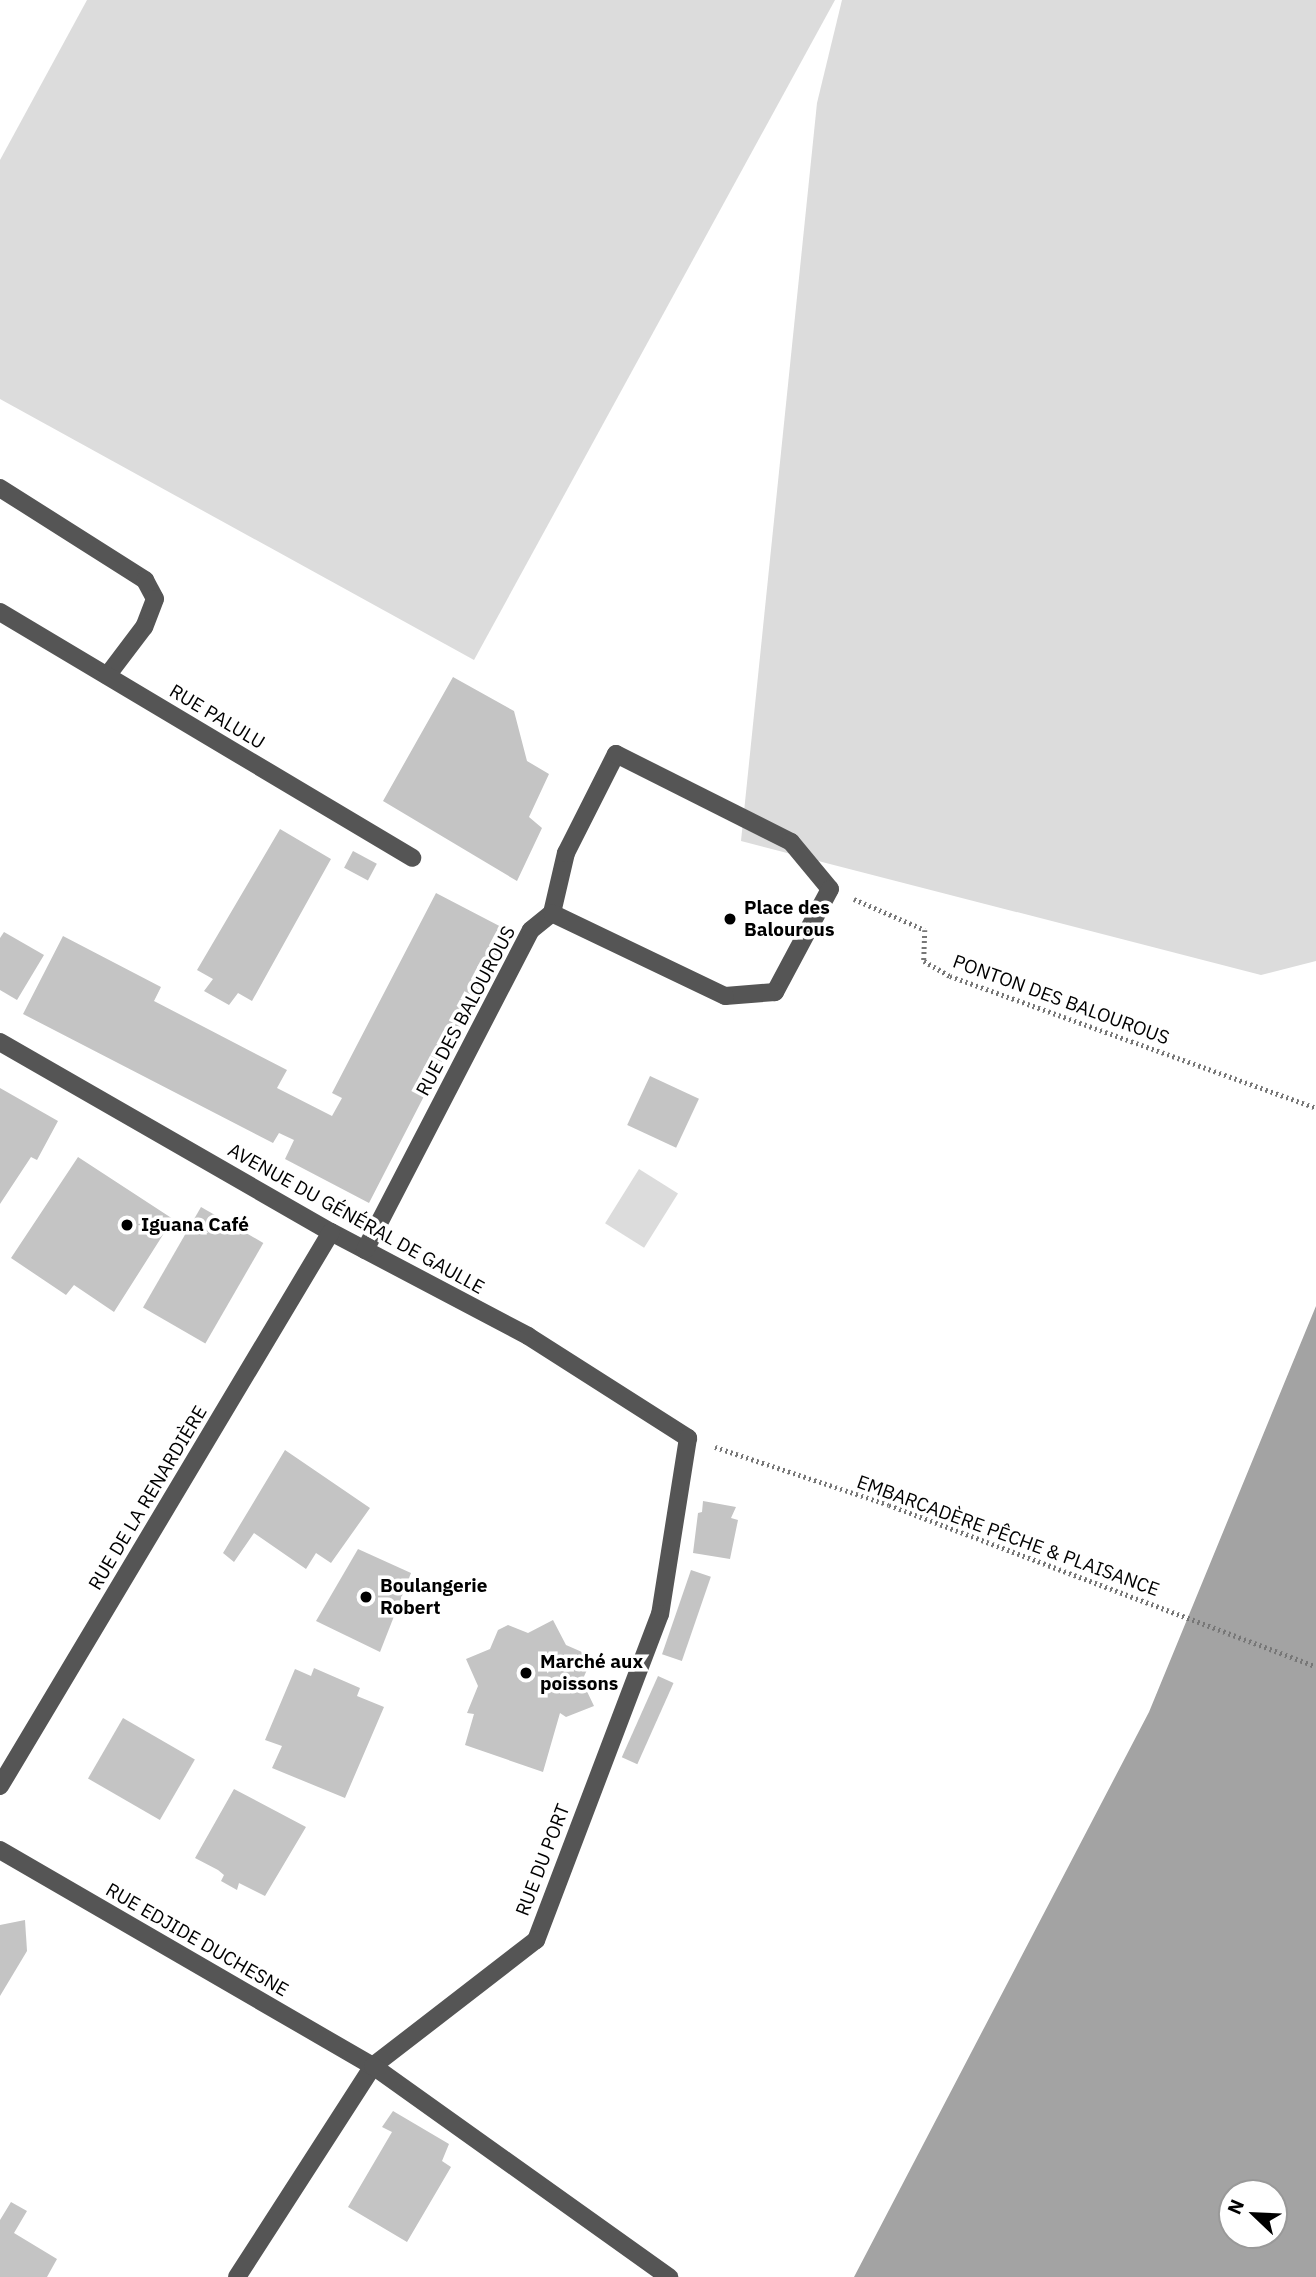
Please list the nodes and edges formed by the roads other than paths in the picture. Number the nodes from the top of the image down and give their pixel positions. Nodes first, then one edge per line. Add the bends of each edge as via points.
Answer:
1 (0, 488) edge
2 (0, 612) edge
3 (107, 676) junction
4 (412, 858) dead end
5 (552, 914) junction
6 (0, 1042) edge
7 (331, 1232) junction
8 (365, 1250) junction
9 (688, 1438) joint
10 (0, 1786) edge
11 (0, 1850) edge
12 (373, 2066) junction
13 (237, 2277) edge
14 (669, 2277) edge

1 - 3 street via 145,580 155,599 144,627
2 - 3 street, RUE PALULU
3 - 4 street, RUE PALULU
5 - 5 street via 725,996 775,992 830,889 791,842 616,754 566,853
5 - 8 street, RUE DES BALOUROUS via 531,930
6 - 7 street, AVENUE DU GÉNÉRAL DE GAULLE
7 - 8 street, AVENUE DU GÉNÉRAL DE GAULLE
7 - 10 street, RUE DE LA RENARDIÈRE
8 - 9 street, AVENUE DU GÉNÉRAL DE GAULLE via 528,1336
9 - 12 street, RUE DU PORT via 660,1614 536,1940
11 - 12 street, RUE EDJIDE DUCHESNE
12 - 13 street, RUE DU PORT
12 - 14 street, RUE EDJIDE DUCHESNE

